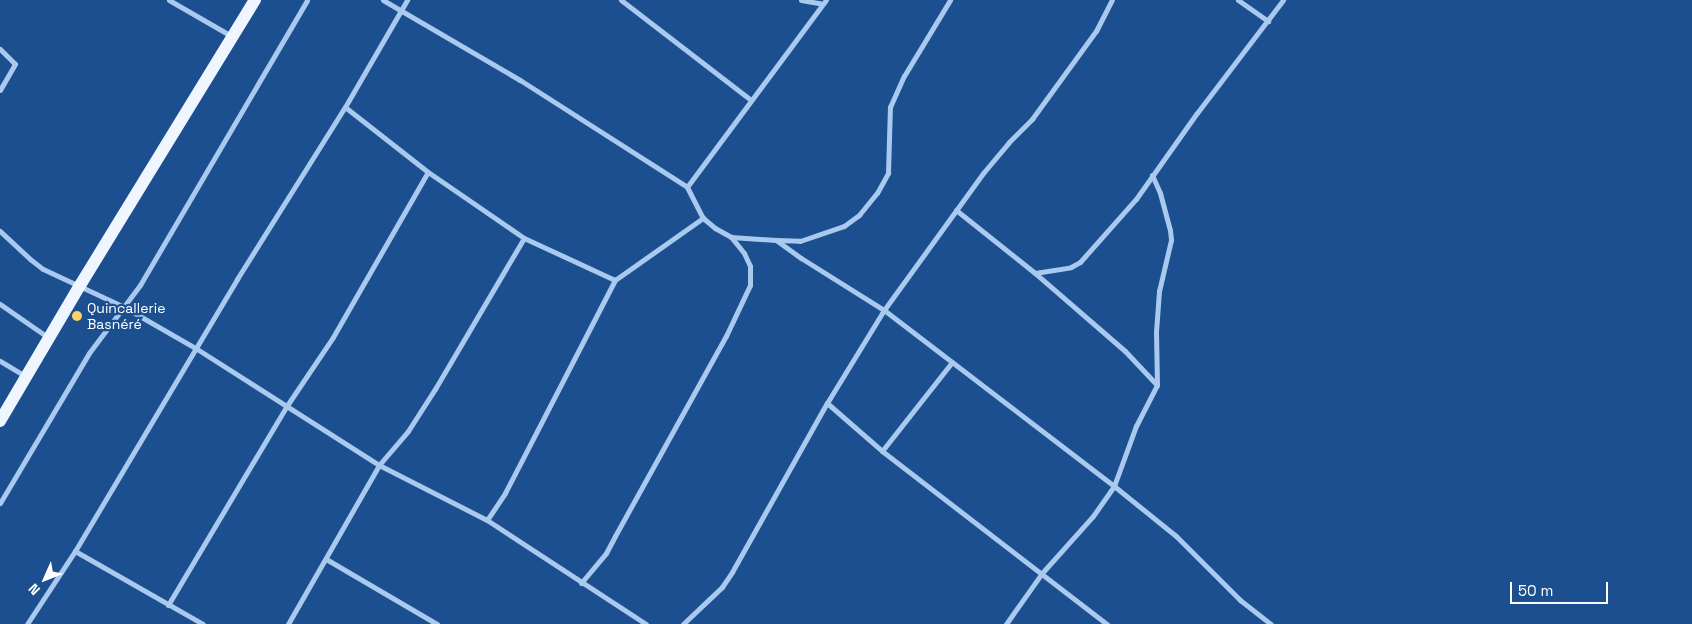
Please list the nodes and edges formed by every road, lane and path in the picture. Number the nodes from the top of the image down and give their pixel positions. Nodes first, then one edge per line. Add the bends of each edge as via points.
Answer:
1 (169, 0) edge
2 (255, 0) edge
3 (306, 0) edge
4 (384, 0) edge
5 (407, 0) edge
6 (621, 0) edge
7 (802, 0) edge
8 (950, 0) edge
9 (1112, 0) edge
10 (1238, 0) edge
11 (1283, 0) edge
12 (824, 2) edge
13 (401, 10) junction
14 (1268, 21) junction
15 (233, 37) junction
16 (0, 49) edge
17 (0, 90) edge
18 (751, 100) junction
19 (345, 107) junction
20 (428, 172) junction
21 (1152, 175) junction
22 (687, 187) junction
23 (956, 210) junction
24 (703, 218) junction
25 (0, 231) edge
26 (731, 237) junction
27 (524, 238) junction
28 (776, 240) junction
29 (1035, 274) junction
30 (615, 280) junction
31 (79, 287) junction
32 (0, 304) edge
33 (124, 307) junction
34 (884, 310) junction
35 (50, 338) junction
36 (197, 350) junction
37 (0, 361) edge
38 (952, 362) junction
39 (27, 377) junction
40 (1157, 385) junction
41 (827, 403) junction
42 (286, 407) junction
43 (0, 421) edge
44 (882, 452) junction
45 (380, 465) junction
46 (1114, 486) junction
47 (0, 504) edge
48 (487, 520) junction
49 (75, 550) junction
50 (326, 558) junction
51 (1042, 573) junction
52 (582, 583) junction
53 (168, 605) junction
54 (27, 624) edge
55 (202, 624) edge
56 (288, 624) edge
57 (437, 624) edge
58 (646, 624) edge
59 (683, 624) edge
60 (1006, 624) edge
61 (1107, 624) edge
62 (1272, 624) edge

1 - 15 street
2 - 15 main road
3 - 33 street via 145,277
4 - 13 street
5 - 13 street
6 - 18 street
7 - 12 street
8 - 28 street via 904,76 890,108 888,173 877,192 859,215 844,226 800,241
9 - 23 street via 1096,31 1032,119 1003,149
10 - 14 street
11 - 14 street
12 - 18 street
13 - 19 street
13 - 22 street via 520,80
14 - 21 street
15 - 31 main road
16 - 17 street via 14,64
18 - 22 street
19 - 20 street
19 - 36 street via 237,279
20 - 27 street
20 - 42 street via 333,337
21 - 29 street via 1136,199 1080,262 1071,267
21 - 40 street via 1164,206 1171,240 1159,290
22 - 24 street
23 - 29 street
23 - 34 street
24 - 26 street
24 - 30 street
25 - 31 street via 30,260
26 - 28 street
26 - 52 street via 750,266 750,285 726,336 625,520 606,553
27 - 30 street
27 - 45 street via 435,389 408,431
28 - 34 street
29 - 40 street via 1124,351
30 - 48 street via 506,493
31 - 33 street
31 - 35 main road
32 - 35 street
33 - 36 street
33 - 47 street via 89,353
34 - 38 street
34 - 41 street
35 - 39 main road
36 - 42 street
36 - 49 street
37 - 39 street
38 - 44 street
38 - 46 street
39 - 43 main road
40 - 46 street via 1136,426
41 - 44 street
41 - 59 street via 732,572 722,587
42 - 45 street
42 - 53 street
44 - 51 street
45 - 48 street
45 - 50 street
46 - 51 street via 1093,516
46 - 62 street via 1176,536 1240,600
48 - 52 street
49 - 53 street
49 - 54 street
50 - 56 street
50 - 57 street
51 - 60 street
51 - 61 street
52 - 58 street
53 - 55 street

